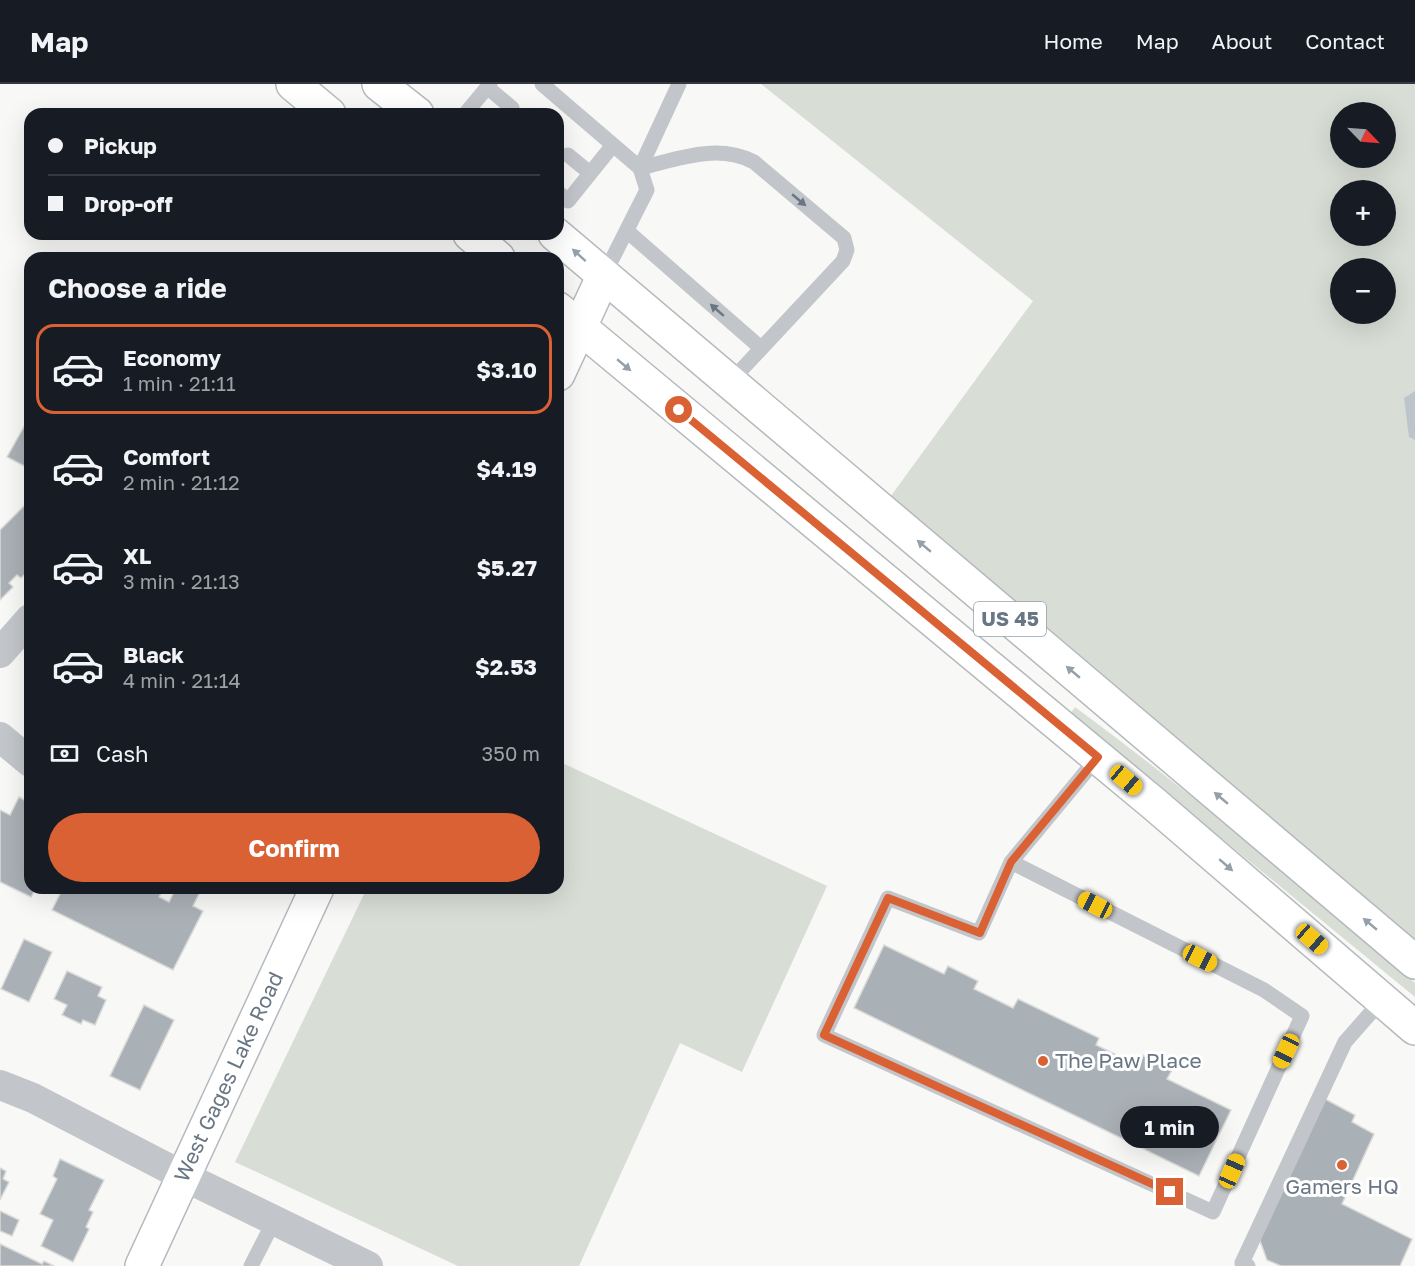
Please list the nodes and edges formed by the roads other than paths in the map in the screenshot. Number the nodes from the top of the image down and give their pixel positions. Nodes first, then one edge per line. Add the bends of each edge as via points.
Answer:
1 (293, 84) edge
2 (379, 84) edge
3 (542, 84) edge
4 (679, 84) edge
5 (488, 86) edge
6 (322, 108) edge
7 (409, 108) edge
8 (471, 108) edge
9 (512, 108) dead end
10 (614, 146) junction
11 (568, 155) dead end
12 (640, 168) junction
13 (590, 173) junction
14 (564, 197) edge
15 (627, 231) junction
16 (477, 240) edge
17 (562, 240) edge
18 (491, 252) edge
19 (603, 277) junction
20 (569, 318) edge
21 (564, 343) edge
22 (761, 348) junction
23 (730, 382) junction
24 (24, 626) edge
25 (0, 652) edge
26 (0, 737) edge
27 (24, 757) edge
28 (1098, 757) junction
29 (1011, 862) junction
30 (307, 894) edge
31 (1415, 962) edge
32 (1382, 1000) junction
33 (1415, 1028) edge
34 (0, 1085) edge
35 (183, 1176) junction
36 (274, 1221) junction
37 (359, 1264) edge
38 (142, 1266) edge
39 (252, 1266) edge
40 (1248, 1266) edge

1 - 6 main road
2 - 7 main road
3 - 10 lane
4 - 12 lane
5 - 8 lane
5 - 9 lane
10 - 12 lane
10 - 13 lane
11 - 13 lane
12 - 15 lane via 647,190
12 -> 22 lane via 729,153 754,162 844,238 847,243 843,261
13 - 14 lane via 568,201
15 - 19 lane
22 -> 15 lane
16 - 18 main road
19 -> 17 main road, US 45
19 - 20 main road
19 - 23 main road, US 45
20 - 21 main road
20 -> 28 main road, US 45
22 - 23 lane
31 -> 23 main road, US 45
24 - 25 street
26 - 27 street
28 - 29 lane
28 -> 32 main road, US 45
29 - 29 lane via 980,933 888,898 824,1035 1213,1212 1302,1016 1264,990
30 - 35 main road, West Gages Lake Road
32 - 33 main road, US 45
32 - 40 lane via 1345,1042 1242,1263
34 - 35 street via 33,1098
35 - 36 street
35 - 38 main road, West Gages Lake Road
36 - 37 street
36 - 39 lane

